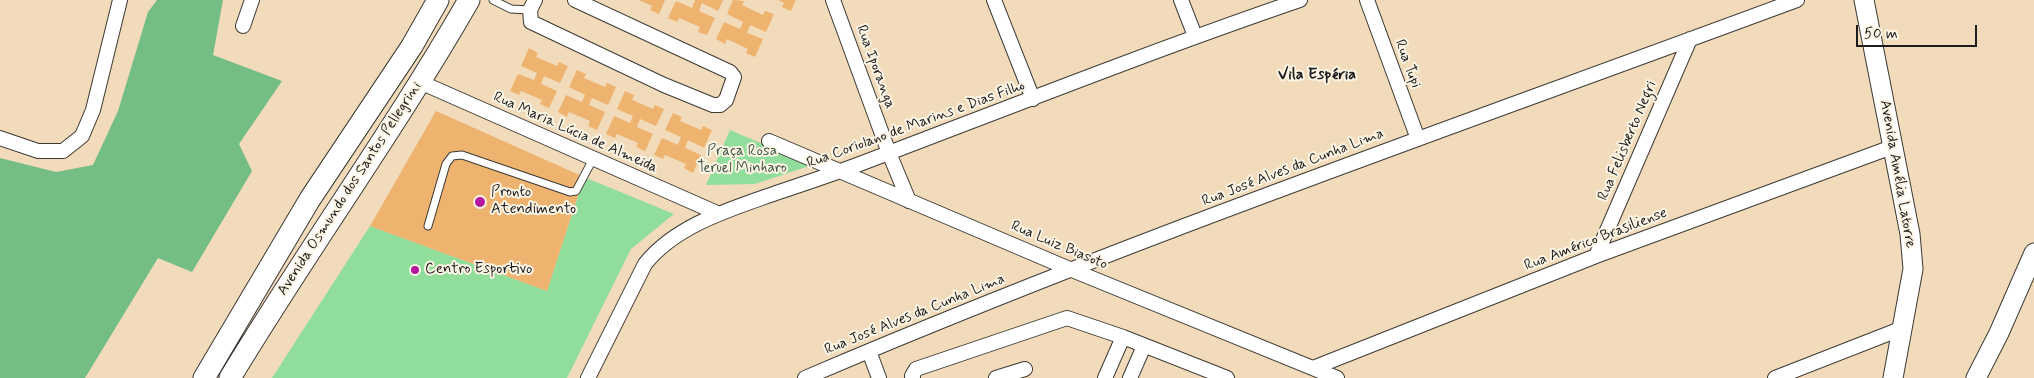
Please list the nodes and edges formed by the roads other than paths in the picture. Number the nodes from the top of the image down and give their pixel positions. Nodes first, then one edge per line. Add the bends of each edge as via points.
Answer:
1 (120, 0) edge
2 (252, 0) edge
3 (438, 0) edge
4 (469, 0) edge
5 (493, 0) edge
6 (575, 0) edge
7 (833, 0) edge
8 (994, 0) edge
9 (1181, 0) edge
10 (1300, 0) edge
11 (1367, 0) edge
12 (1797, 0) edge
13 (1864, 0) edge
14 (533, 5) edge
15 (243, 26) dead end
16 (1195, 36) junction
17 (1690, 40) junction
18 (420, 82) junction
19 (1033, 99) junction
20 (0, 138) edge
21 (1418, 138) junction
22 (770, 141) dead end
23 (1892, 147) junction
24 (889, 153) junction
25 (593, 158) junction
26 (840, 171) junction
27 (310, 199) junction
28 (910, 201) junction
29 (717, 213) junction
30 (428, 226) dead end
31 (309, 253) junction
32 (2034, 253) edge
33 (1596, 256) junction
34 (1072, 270) junction
35 (1903, 328) junction
36 (1123, 337) junction
37 (1144, 346) junction
38 (869, 351) junction
39 (1313, 368) junction
40 (1025, 369) dead end
41 (204, 378) edge
42 (230, 378) edge
43 (588, 378) edge
44 (805, 378) edge
45 (879, 378) edge
46 (913, 378) edge
47 (996, 378) edge
48 (1106, 378) edge
49 (1130, 378) edge
50 (1227, 378) edge
51 (1337, 378) edge
52 (1775, 378) edge
53 (1893, 378) edge
54 (1976, 378) edge

1 - 20 street via 93,110 82,136 63,151 38,151
2 - 15 street
3 - 27 main road, Avenida Osmundo dos Santos Pellegrini via 412,46
4 - 18 main road, Avenida Osmundo dos Santos Pellegrini
5 - 14 lane via 511,9
6 - 14 street via 730,72 734,77 726,100 720,105 712,105 531,22
7 - 24 street, Rua Iporanga
8 - 19 street
9 - 16 street
10 - 16 street, Rua Coriolano de Marins e Dias Filho
11 - 21 street, Rua Tupi
12 - 17 street, Rua José Alves da Cunha Lima
13 - 23 main road, Avenida Amélia Latorre
16 - 19 street, Rua Coriolano de Marins e Dias Filho
17 - 21 street, Rua José Alves da Cunha Lima
17 - 33 street, Rua Felisberto Negri
18 - 25 street, Rua Maria Lúcia de Almeida
18 - 31 main road, Avenida Osmundo dos Santos Pellegrini
19 - 24 street, Rua Coriolano de Marins e Dias Filho
21 - 34 street, Rua José Alves da Cunha Lima
22 - 26 street, Rua Luiz Biasoto
23 - 33 street, Rua Américo Brasiliense
23 - 35 main road, Avenida Amélia Latorre via 1910,234 1913,269
24 - 26 street, Rua Coriolano de Marins e Dias Filho
24 - 28 street, Rua Iporanga
25 - 29 street, Rua Maria Lúcia de Almeida
25 - 30 lane via 576,191 570,192 462,155 452,156 446,164
26 - 28 street, Rua Luiz Biasoto
26 - 29 street, Rua Coriolano de Marins e Dias Filho
27 - 31 main road via 299,240
27 - 41 main road, Avenida Osmundo dos Santos Pellegrini
28 - 34 street, Rua Luiz Biasoto
29 - 43 street, Rua Coriolano de Marins e Dias Filho via 655,251 645,264
31 - 42 main road, Avenida Osmundo dos Santos Pellegrini
32 - 54 main road
33 - 39 street, Rua Américo Brasiliense
34 - 38 street, Rua José Alves da Cunha Lima
34 - 39 street, Rua Luiz Biasoto
35 - 52 street
35 - 53 main road, Avenida Amélia Latorre
36 - 37 street
36 - 46 street via 1067,318 916,369
36 - 48 street
37 - 49 street
37 - 50 street
38 - 44 street, Rua José Alves da Cunha Lima
38 - 45 street
39 - 51 street, Rua Luiz Biasoto
40 - 47 street

